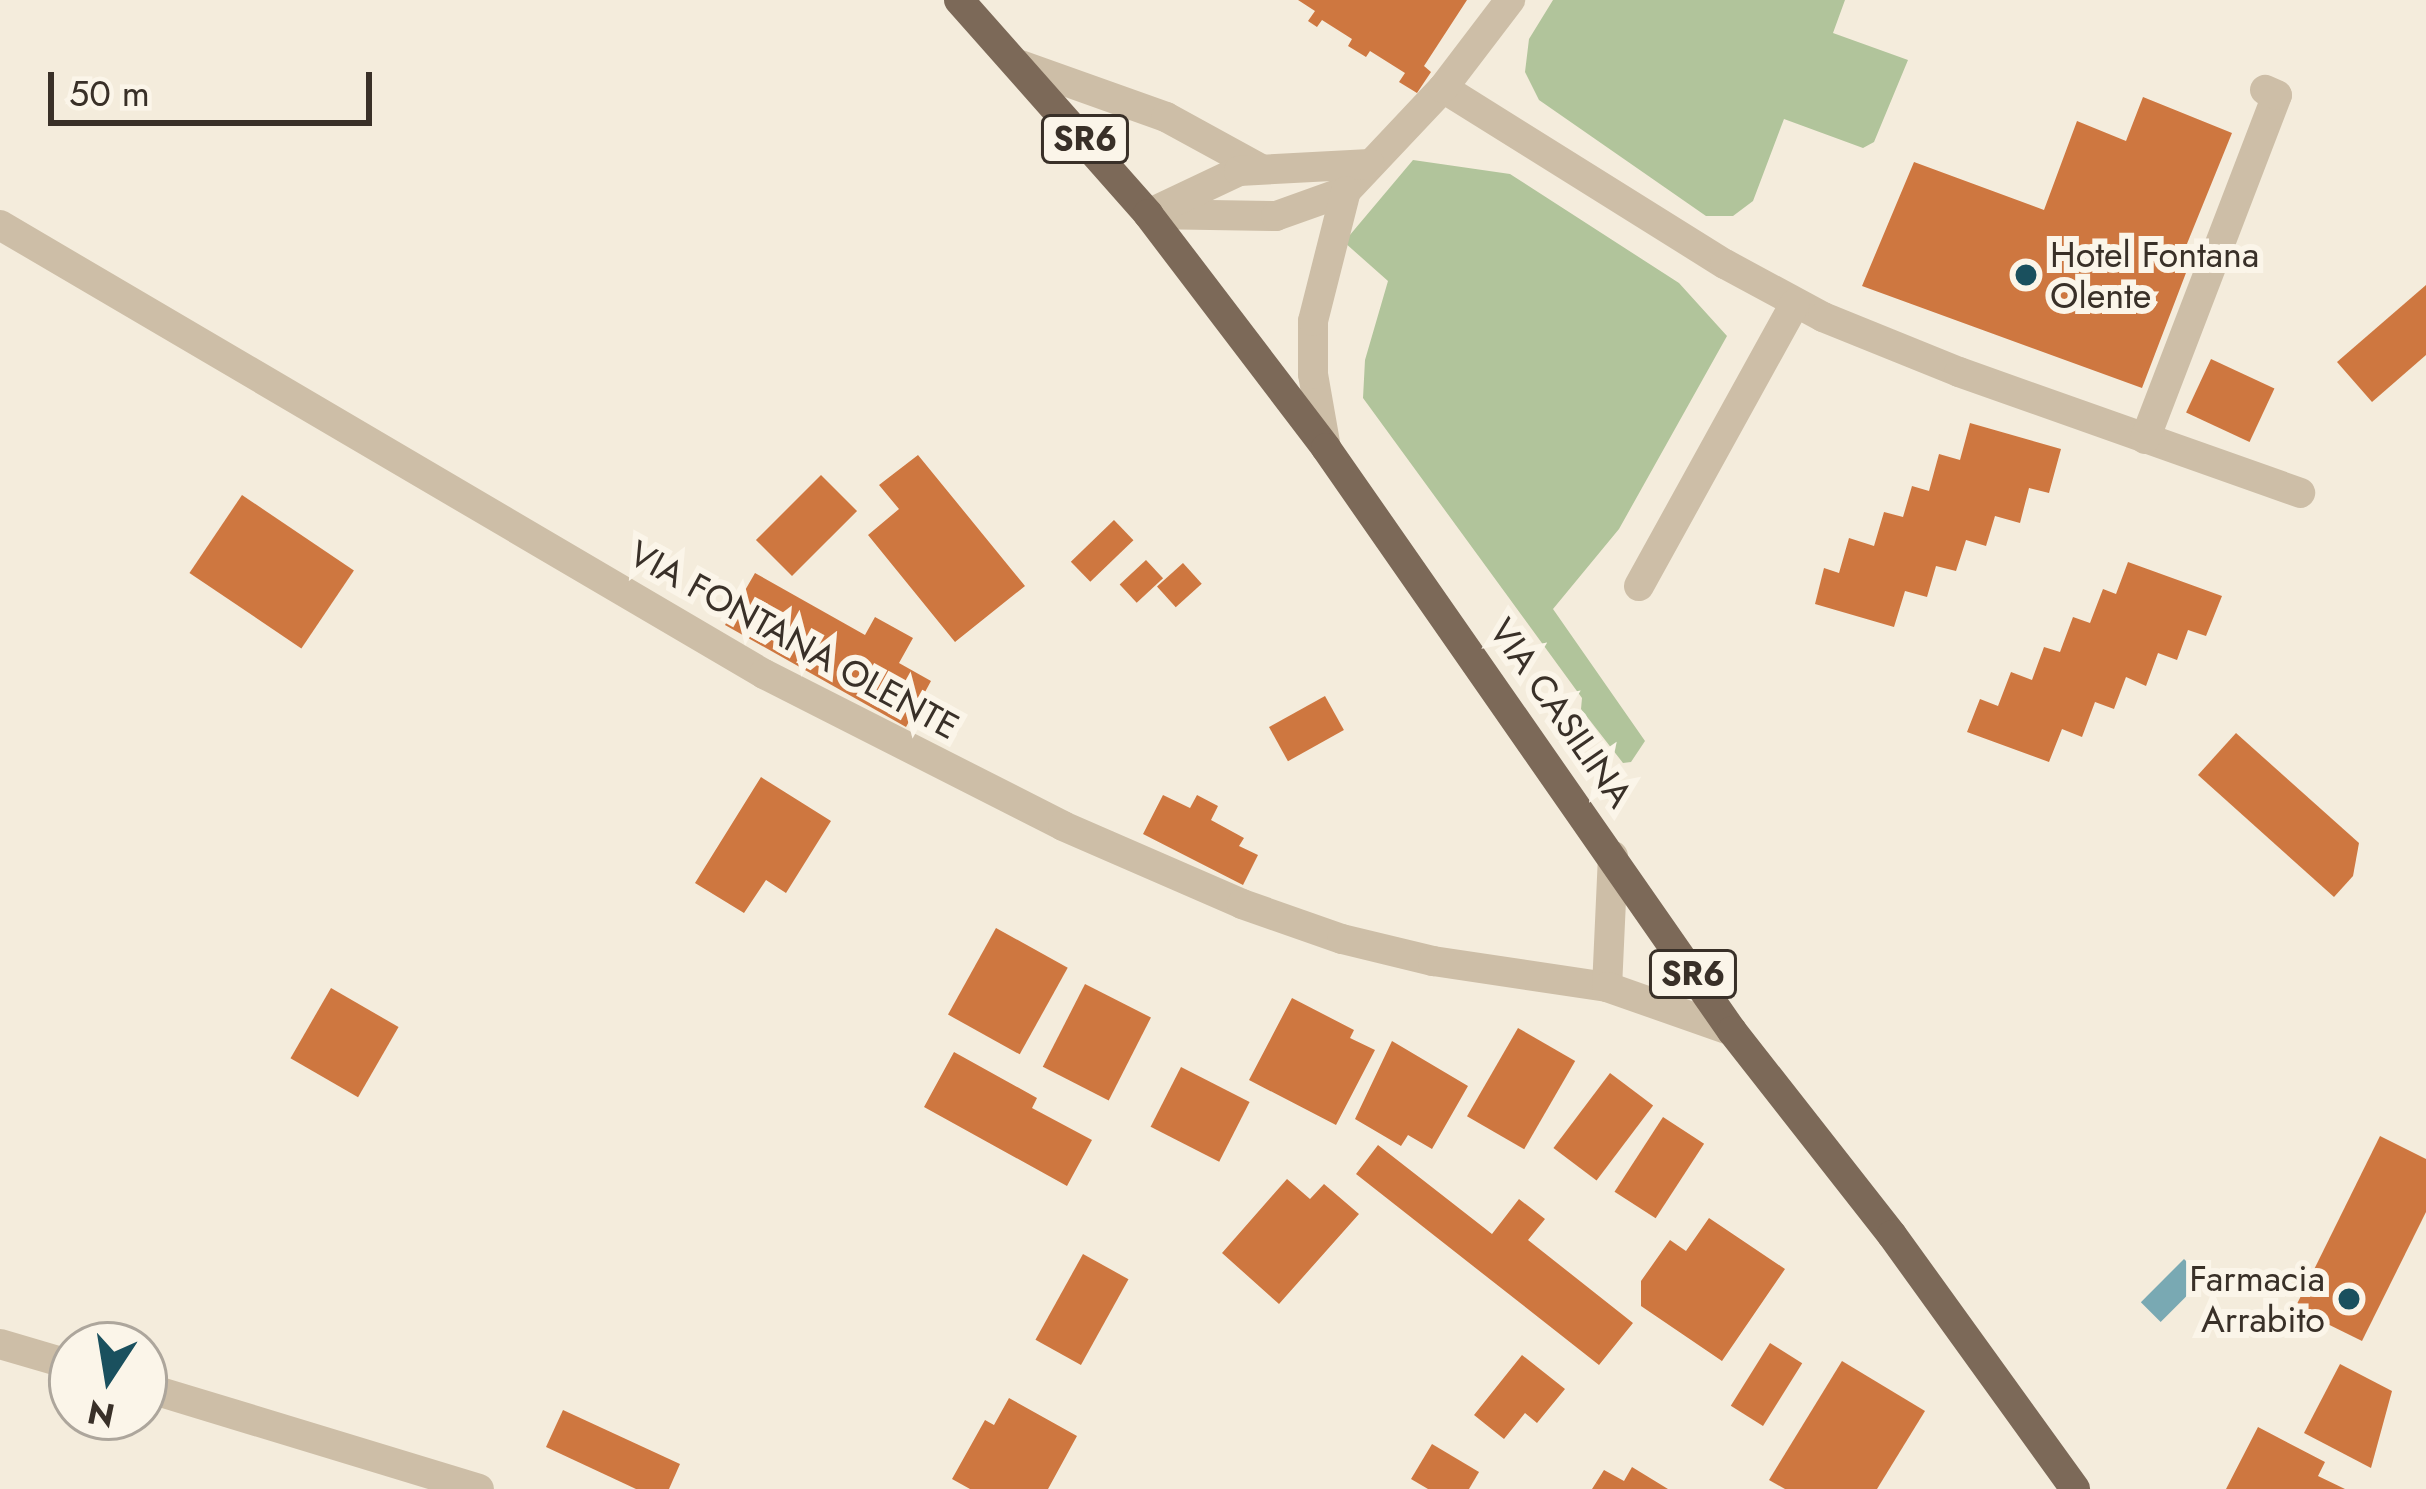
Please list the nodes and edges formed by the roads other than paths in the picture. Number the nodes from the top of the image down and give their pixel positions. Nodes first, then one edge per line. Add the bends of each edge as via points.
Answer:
1 (959, 0) edge
2 (1510, 0) edge
3 (1020, 64) junction
4 (1443, 88) junction
5 (2265, 90) dead end
6 (1370, 164) junction
7 (1259, 168) junction
8 (1346, 190) junction
9 (1148, 214) junction
10 (0, 225) edge
11 (1795, 303) junction
12 (2145, 439) junction
13 (1326, 448) junction
14 (2300, 494) dead end
15 (1639, 586) dead end
16 (1612, 856) junction
17 (1607, 987) junction
18 (1732, 1031) junction
19 (0, 1344) edge
20 (48, 1358) edge
21 (168, 1394) edge
22 (478, 1489) edge
23 (2075, 1489) edge

1 - 3 main road, VIA CASILINA / SR6
2 - 4 street
3 - 7 street via 1166,117
3 - 9 main road, VIA CASILINA / SR6
4 - 6 street
4 - 11 street
5 - 12 street via 2277,95
6 - 7 street
6 - 8 street
7 - 9 street via 1201,185
8 - 9 street via 1276,216
8 - 13 street via 1312,335
9 - 13 main road, VIA CASILINA / SR6
10 - 17 street, VIA FONTANA OLENTE via 764,674 1063,826 1342,939
11 - 12 street
11 - 15 street
12 - 14 street
13 - 16 main road, VIA CASILINA / SR6
16 - 17 street
16 - 18 main road, VIA CASILINA / SR6
17 - 18 street, VIA FONTANA OLENTE
18 - 23 main road, VIA CASILINA / SR6 via 1903,1249
19 - 20 street
21 - 22 street

